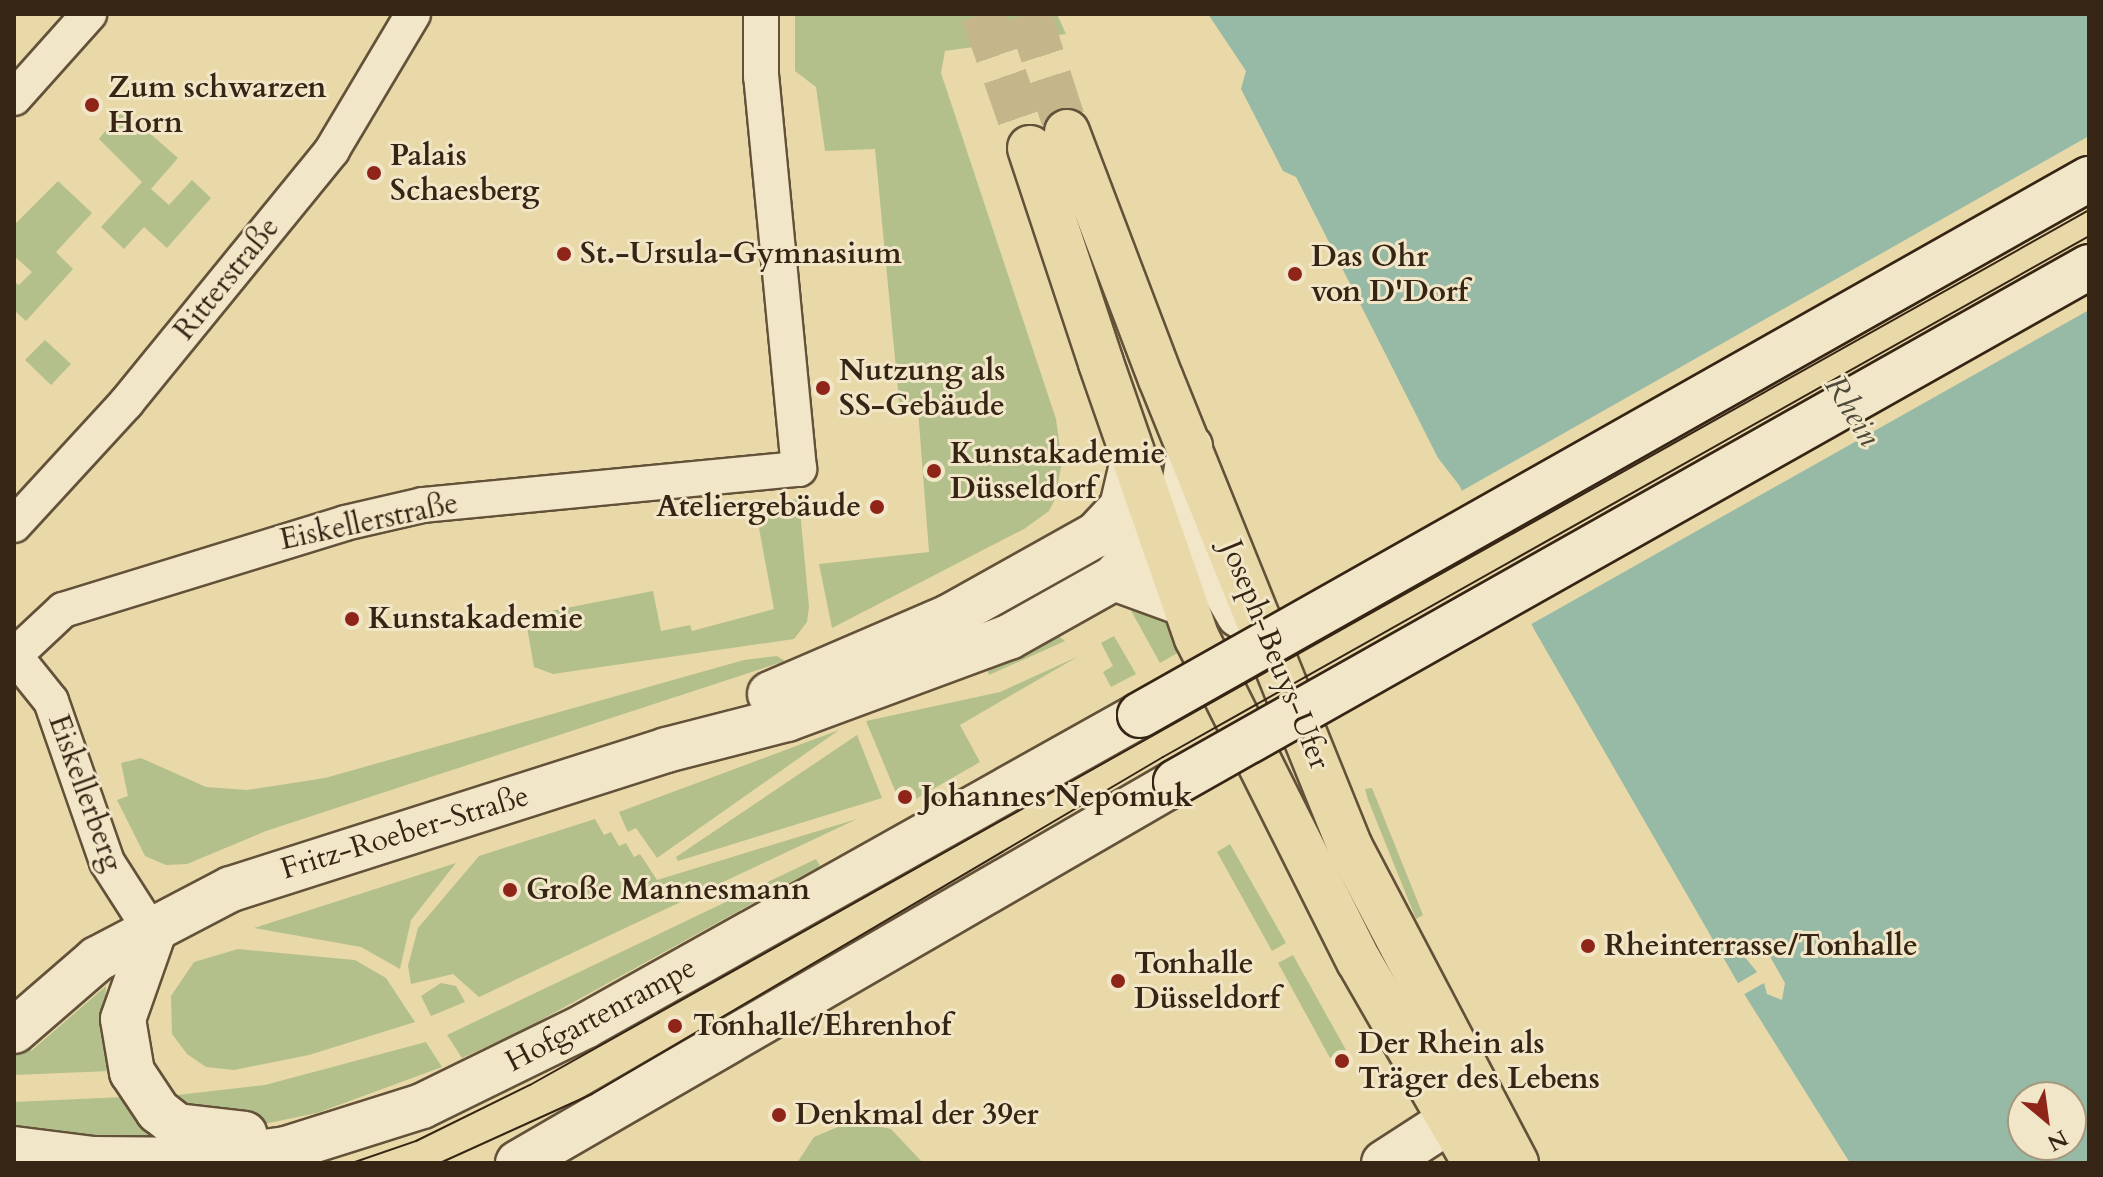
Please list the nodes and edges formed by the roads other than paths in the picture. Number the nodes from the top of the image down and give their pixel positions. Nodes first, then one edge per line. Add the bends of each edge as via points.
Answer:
1 (89, 14) edge
2 (413, 14) edge
3 (761, 14) edge
4 (14, 98) edge
5 (2089, 179) edge
6 (2089, 267) edge
7 (1190, 447) junction
8 (1133, 460) junction
9 (14, 525) edge
10 (1159, 528) junction
11 (1096, 535) junction
12 (1114, 578) junction
13 (1185, 604) junction
14 (14, 655) edge
15 (1308, 735) junction
16 (666, 750) junction
17 (153, 934) junction
18 (14, 1031) edge
19 (1464, 1104) junction
20 (367, 1124) junction
21 (14, 1149) edge
22 (518, 1163) edge
23 (1384, 1163) edge
24 (1475, 1163) edge
25 (1496, 1163) edge
26 (1516, 1163) edge

1 - 4 street
2 - 9 street, Ritterstraße via 332,150 126,403
3 - 14 street, Eiskellerstraße via 761,77 799,469 423,505 345,523 275,540 63,610
5 - 20 main road, Hofgartenrampe, bridge via 585,1026 422,1106
6 - 22 main road, bridge via 1176,782
7 - 8 main road, Joseph-Beuys-Ufer via 1048,140 1101,363
7 - 10 main road, Fritz-Roeber-Straße via 1182,500
7 - 15 main road, Joseph-Beuys-Ufer
8 - 10 main road, Joseph-Beuys-Ufer
8 - 11 main road via 1122,507
10 - 11 main road via 1115,527
10 - 12 main road, Fritz-Roeber-Straße
10 - 13 main road, Joseph-Beuys-Ufer
10 - 15 main road via 1186,538 1213,565
11 - 16 main road, Fritz-Roeber-Straße via 949,617 774,692
12 - 13 main road
12 - 16 main road, Fritz-Roeber-Straße via 982,648 787,719
13 - 19 main road, Joseph-Beuys-Ufer via 1352,948
14 - 17 street, Eiskellerberg via 51,701 107,862
15 - 19 main road, Joseph-Beuys-Ufer via 1350,847
16 - 17 main road, Fritz-Roeber-Straße via 231,889 198,903
17 - 18 main road, Fritz-Roeber-Straße via 97,959
17 - 20 main road via 129,990 124,1039 132,1072 164,1118 189,1131 233,1136
19 - 23 main road
19 - 24 main road, Joseph-Beuys-Ufer
19 - 25 main road
19 - 26 main road, Joseph-Beuys-Ufer
20 - 21 main road, Hofgartenrampe via 286,1149 204,1160 108,1160

